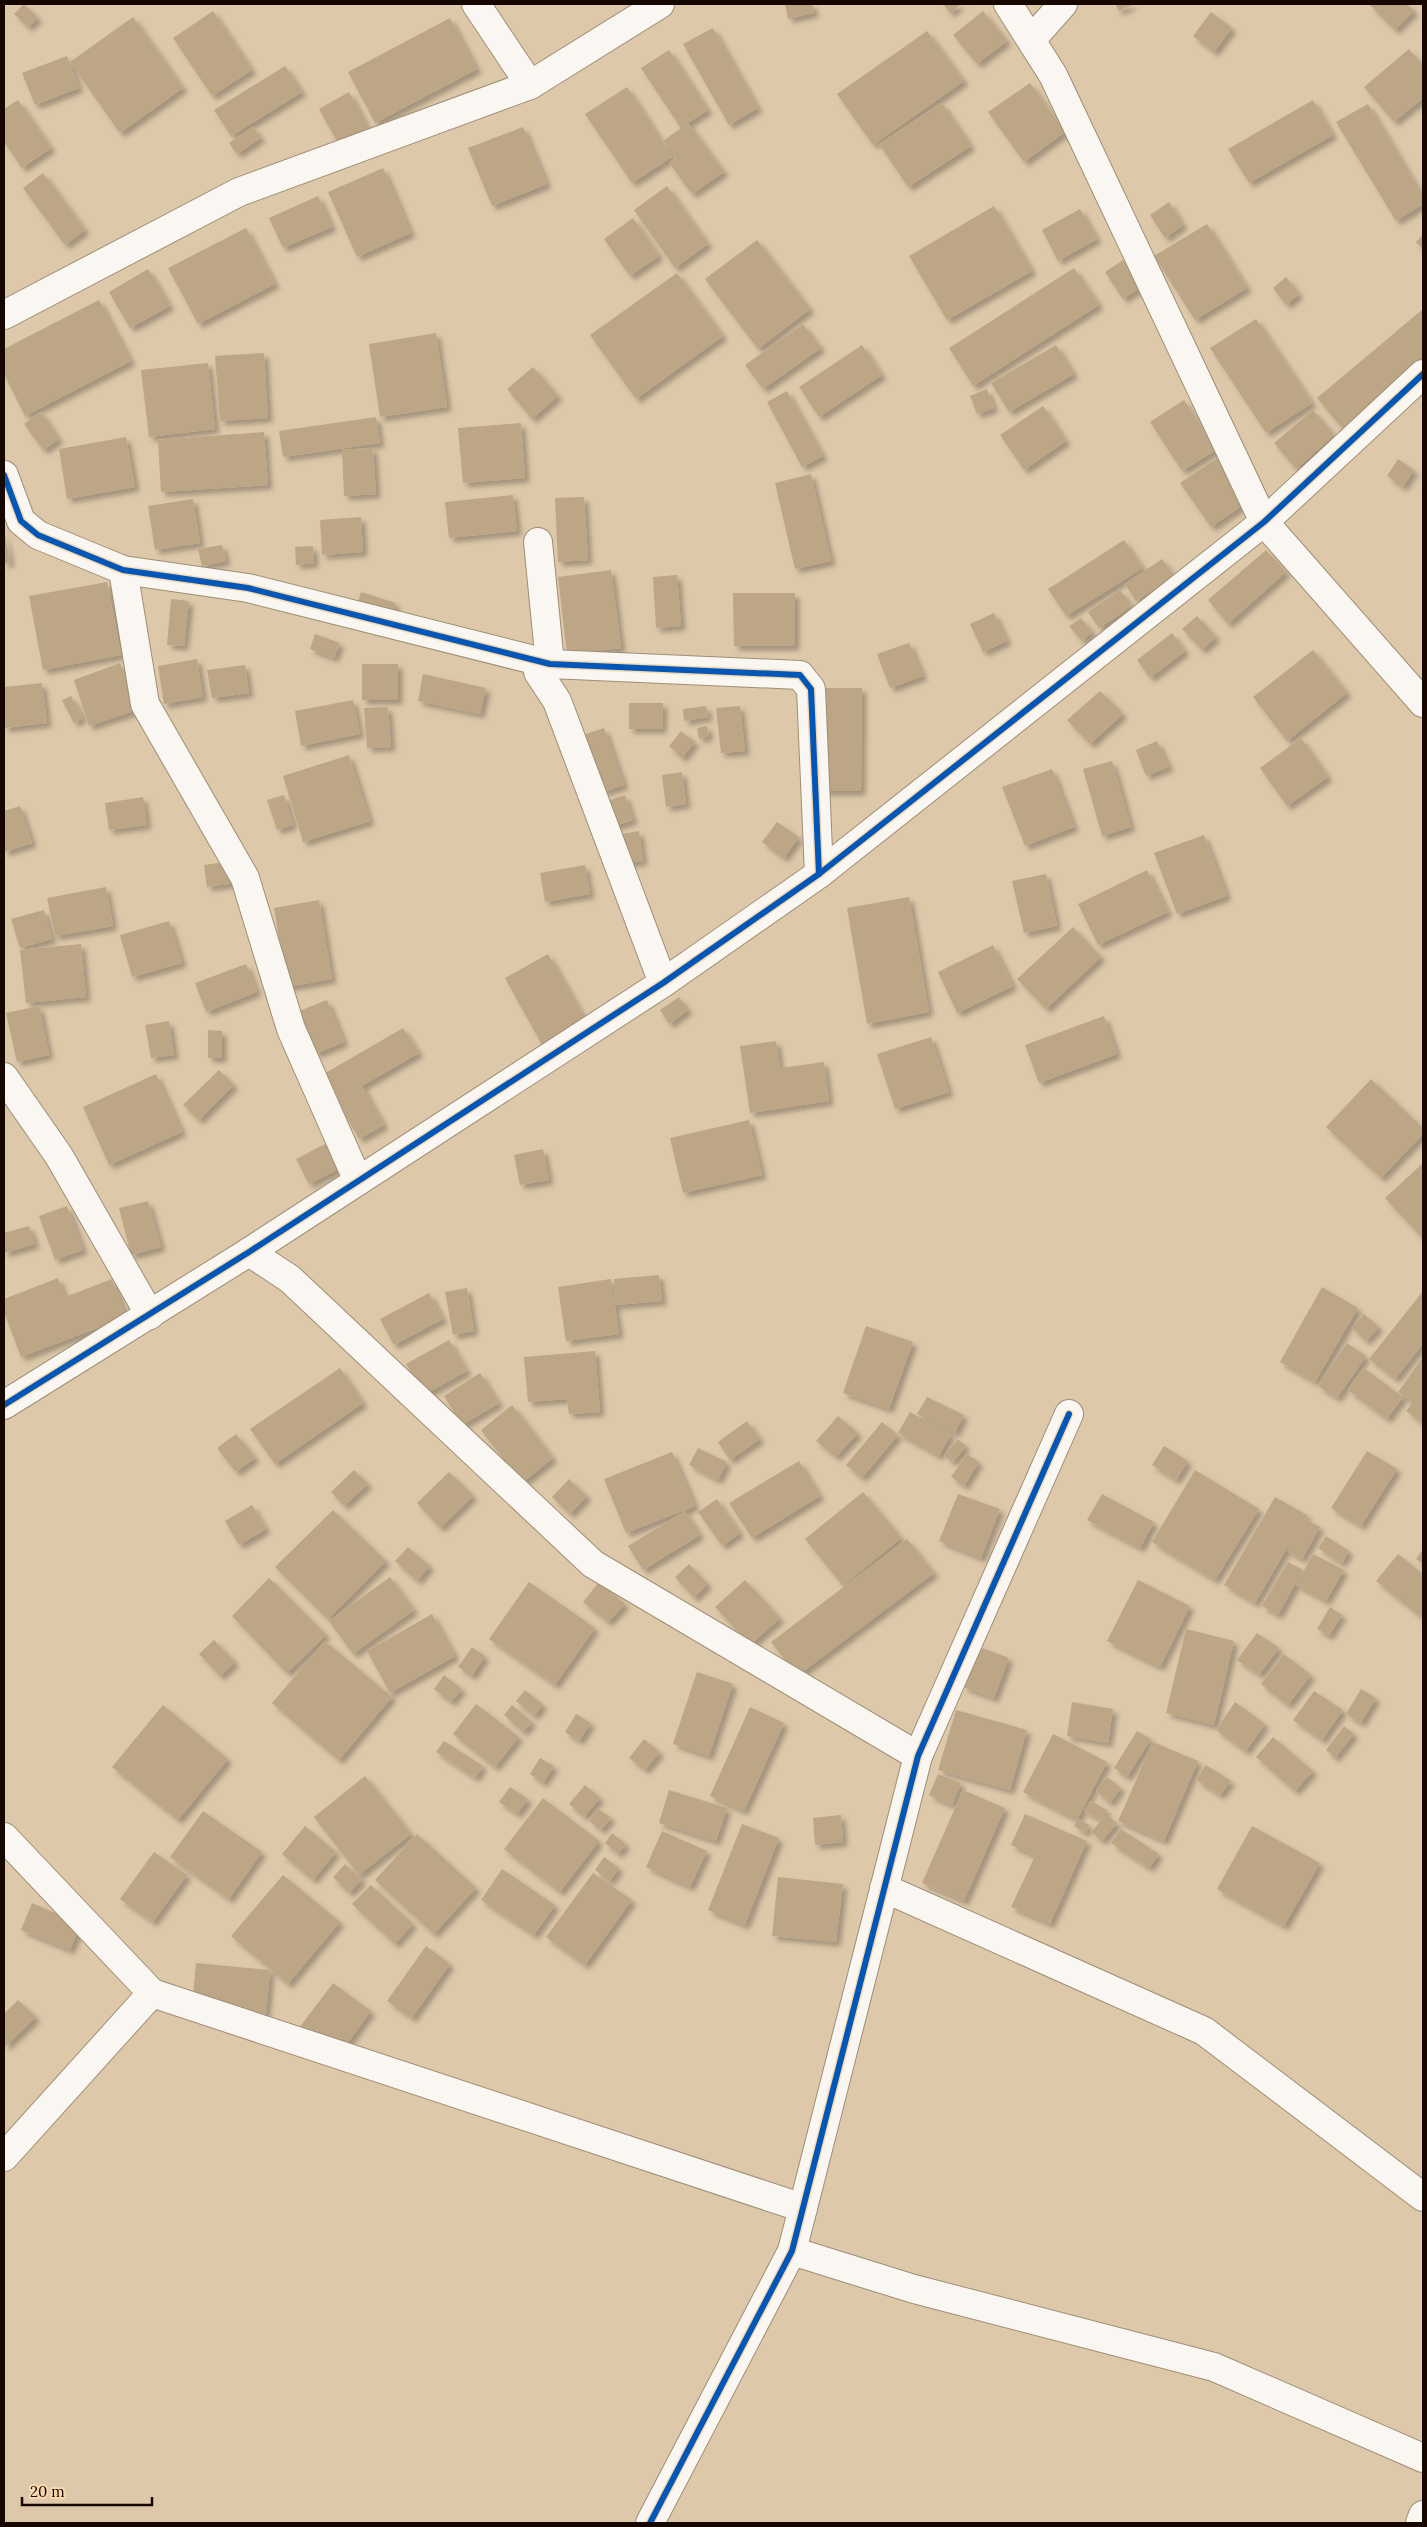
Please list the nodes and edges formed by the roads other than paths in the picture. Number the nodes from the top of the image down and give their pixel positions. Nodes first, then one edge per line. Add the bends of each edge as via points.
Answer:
1 (476, 4) edge
2 (660, 4) edge
3 (1008, 4) edge
4 (1063, 4) edge
5 (1032, 39) junction
6 (530, 85) junction
7 (4, 315) edge
8 (1423, 374) edge
9 (4, 475) edge
10 (1264, 522) junction
11 (538, 542) dead end
12 (123, 570) junction
13 (550, 664) junction
14 (1423, 703) edge
15 (819, 874) junction
16 (663, 983) junction
17 (4, 1077) edge
18 (358, 1181) junction
19 (249, 1252) junction
20 (150, 1315) junction
21 (4, 1405) edge
22 (1069, 1414) dead end
23 (918, 1756) junction
24 (4, 1837) edge
25 (884, 1888) junction
26 (152, 1993) junction
27 (4, 2158) edge
28 (1423, 2197) edge
29 (803, 2208) junction
30 (792, 2251) junction
31 (1423, 2458) edge
32 (1423, 2514) edge
33 (650, 2523) edge
34 (1420, 2523) edge

1 - 6 street
2 - 6 street
3 - 5 street
4 - 5 street
5 - 10 street via 1054,75
6 - 7 street via 239,192
8 - 10 street
9 - 12 street via 21,522 38,534
10 - 14 street
10 - 15 street
11 - 13 street
12 - 13 street via 248,588
12 - 18 street via 145,704 245,878 291,1029
13 - 15 street via 800,676 811,688
13 - 16 street via 538,672 557,701
15 - 16 street
16 - 18 street
17 - 20 street via 59,1156
18 - 19 street
19 - 20 street
19 - 23 street via 290,1279 593,1564
20 - 21 street
22 - 23 street
23 - 25 street
24 - 26 street
25 - 28 street via 1204,2031
25 - 29 street
26 - 27 street
26 - 29 street
29 - 30 street
30 - 31 street via 914,2289 1214,2367
30 - 33 street
32 - 34 street

